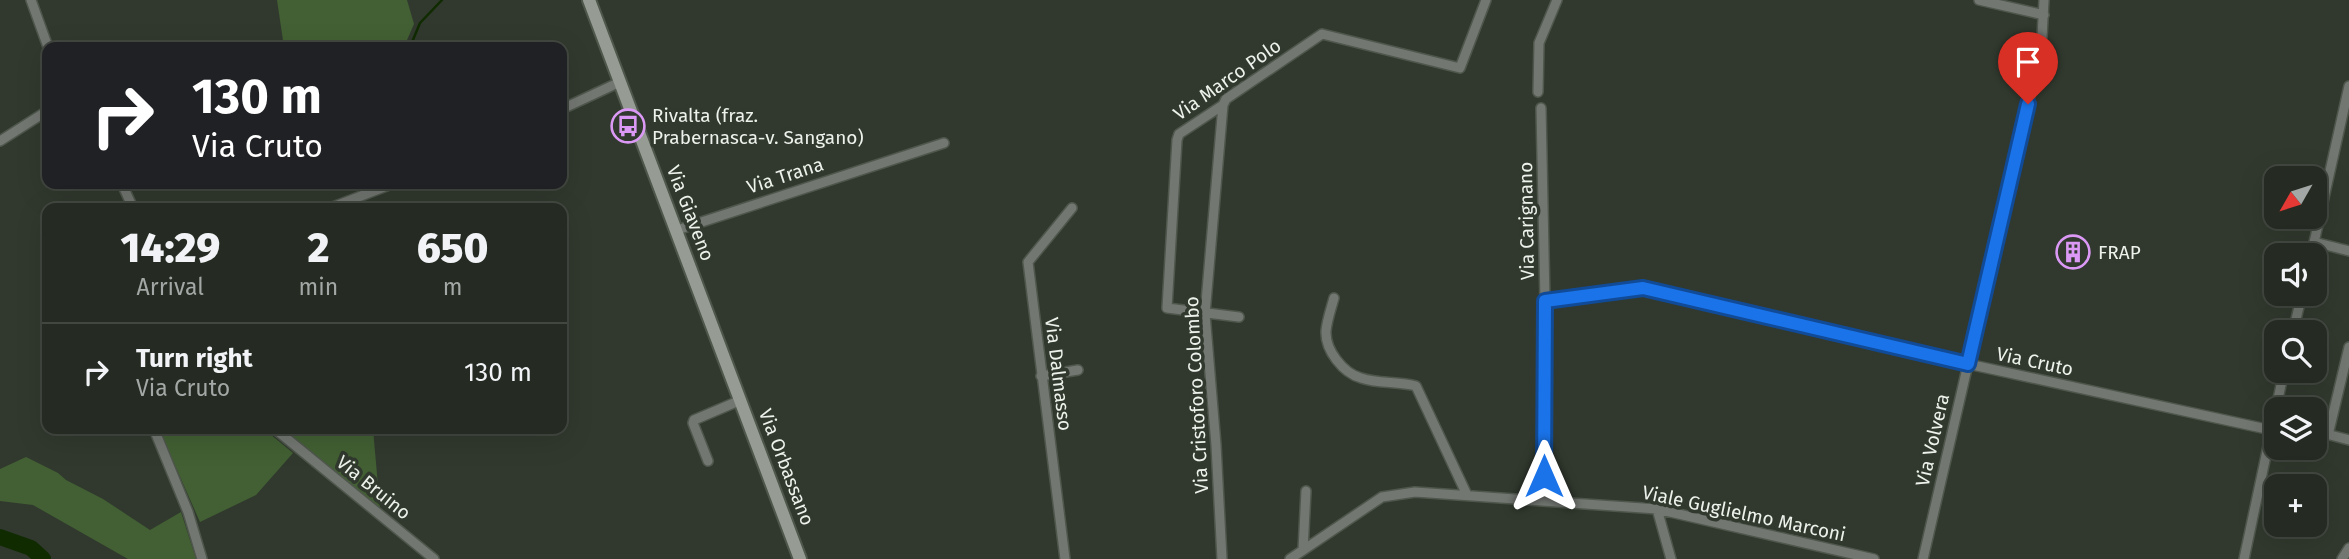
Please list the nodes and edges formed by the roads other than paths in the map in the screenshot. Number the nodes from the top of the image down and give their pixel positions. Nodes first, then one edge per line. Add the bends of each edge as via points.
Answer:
1 (31, 0) edge
2 (589, 0) edge
3 (1486, 0) edge
4 (1557, 0) edge
5 (1979, 0) edge
6 (2044, 0) edge
7 (2044, 15) junction
8 (46, 42) edge
9 (620, 82) junction
10 (2349, 86) edge
11 (1538, 92) dead end
12 (1223, 105) junction
13 (567, 107) edge
14 (1541, 108) dead end
15 (42, 114) edge
16 (0, 141) edge
17 (944, 143) dead end
18 (379, 189) edge
19 (343, 203) edge
20 (1072, 208) dead end
21 (677, 230) junction
22 (2314, 242) joint
23 (2349, 251) edge
24 (1334, 299) dead end
25 (1545, 301) junction
26 (1205, 314) junction
27 (1239, 317) dead end
28 (2349, 347) edge
29 (1968, 364) junction
30 (1078, 370) dead end
31 (1041, 376) junction
32 (741, 400) junction
33 (2264, 422) edge
34 (156, 434) edge
35 (281, 434) edge
36 (2328, 435) joint
37 (2349, 440) edge
38 (2266, 460) edge
39 (708, 461) dead end
40 (1306, 491) dead end
41 (1467, 495) junction
42 (1544, 501) junction
43 (1657, 509) junction
44 (2349, 548) edge
45 (1303, 550) junction
46 (202, 559) edge
47 (434, 559) edge
48 (800, 559) edge
49 (1065, 559) edge
50 (1222, 559) edge
51 (1290, 559) edge
52 (1671, 559) edge
53 (1874, 559) edge
54 (1923, 559) edge
55 (2244, 559) edge
56 (2342, 559) edge

1 - 8 street
2 - 9 main road, Via Giaveno
3 - 12 street, Via Marco Polo via 1460,68 1322,34
4 - 11 street via 1539,43
5 - 7 street
6 - 7 street, Via Volvera
7 - 29 street, Via Volvera via 2034,78
9 - 13 street
9 - 21 main road, Via Giaveno
10 - 22 street
12 - 26 street, Via Cristoforo Colombo
12 - 26 street, Via Marco Polo via 1179,134 1177,140 1167,308
14 - 25 street, Via Carignano
15 - 16 street
17 - 21 street, Via Trana
18 - 19 street
20 - 31 street, Via Dalmasso via 1028,262
21 - 32 main road, Via Giaveno
22 - 23 street
24 - 41 street via 1326,334 1337,360 1362,379 1416,386
25 - 29 street, Via Cruto via 1643,288
25 - 42 street, Via Carignano
26 - 27 street, Via Marco Polo
26 - 50 street, Via Cristoforo Colombo
28 - 36 street
29 - 33 street, Via Cruto
29 - 54 street, Via Volvera
30 - 31 street
31 - 49 street, Via Dalmasso
32 - 39 street, Via Orbassano via 694,419
32 - 48 main road, Via Orbassano
34 - 46 street
35 - 47 street, Via Bruino
36 - 37 street
38 - 55 street
40 - 45 street
41 - 42 street, Viale Guglielmo Marconi
41 - 45 street, Viale Guglielmo Marconi via 1415,492 1382,497
42 - 43 street, Viale Guglielmo Marconi
43 - 52 street
43 - 53 street, Viale Guglielmo Marconi
44 - 56 street
45 - 51 street, Viale Guglielmo Marconi

